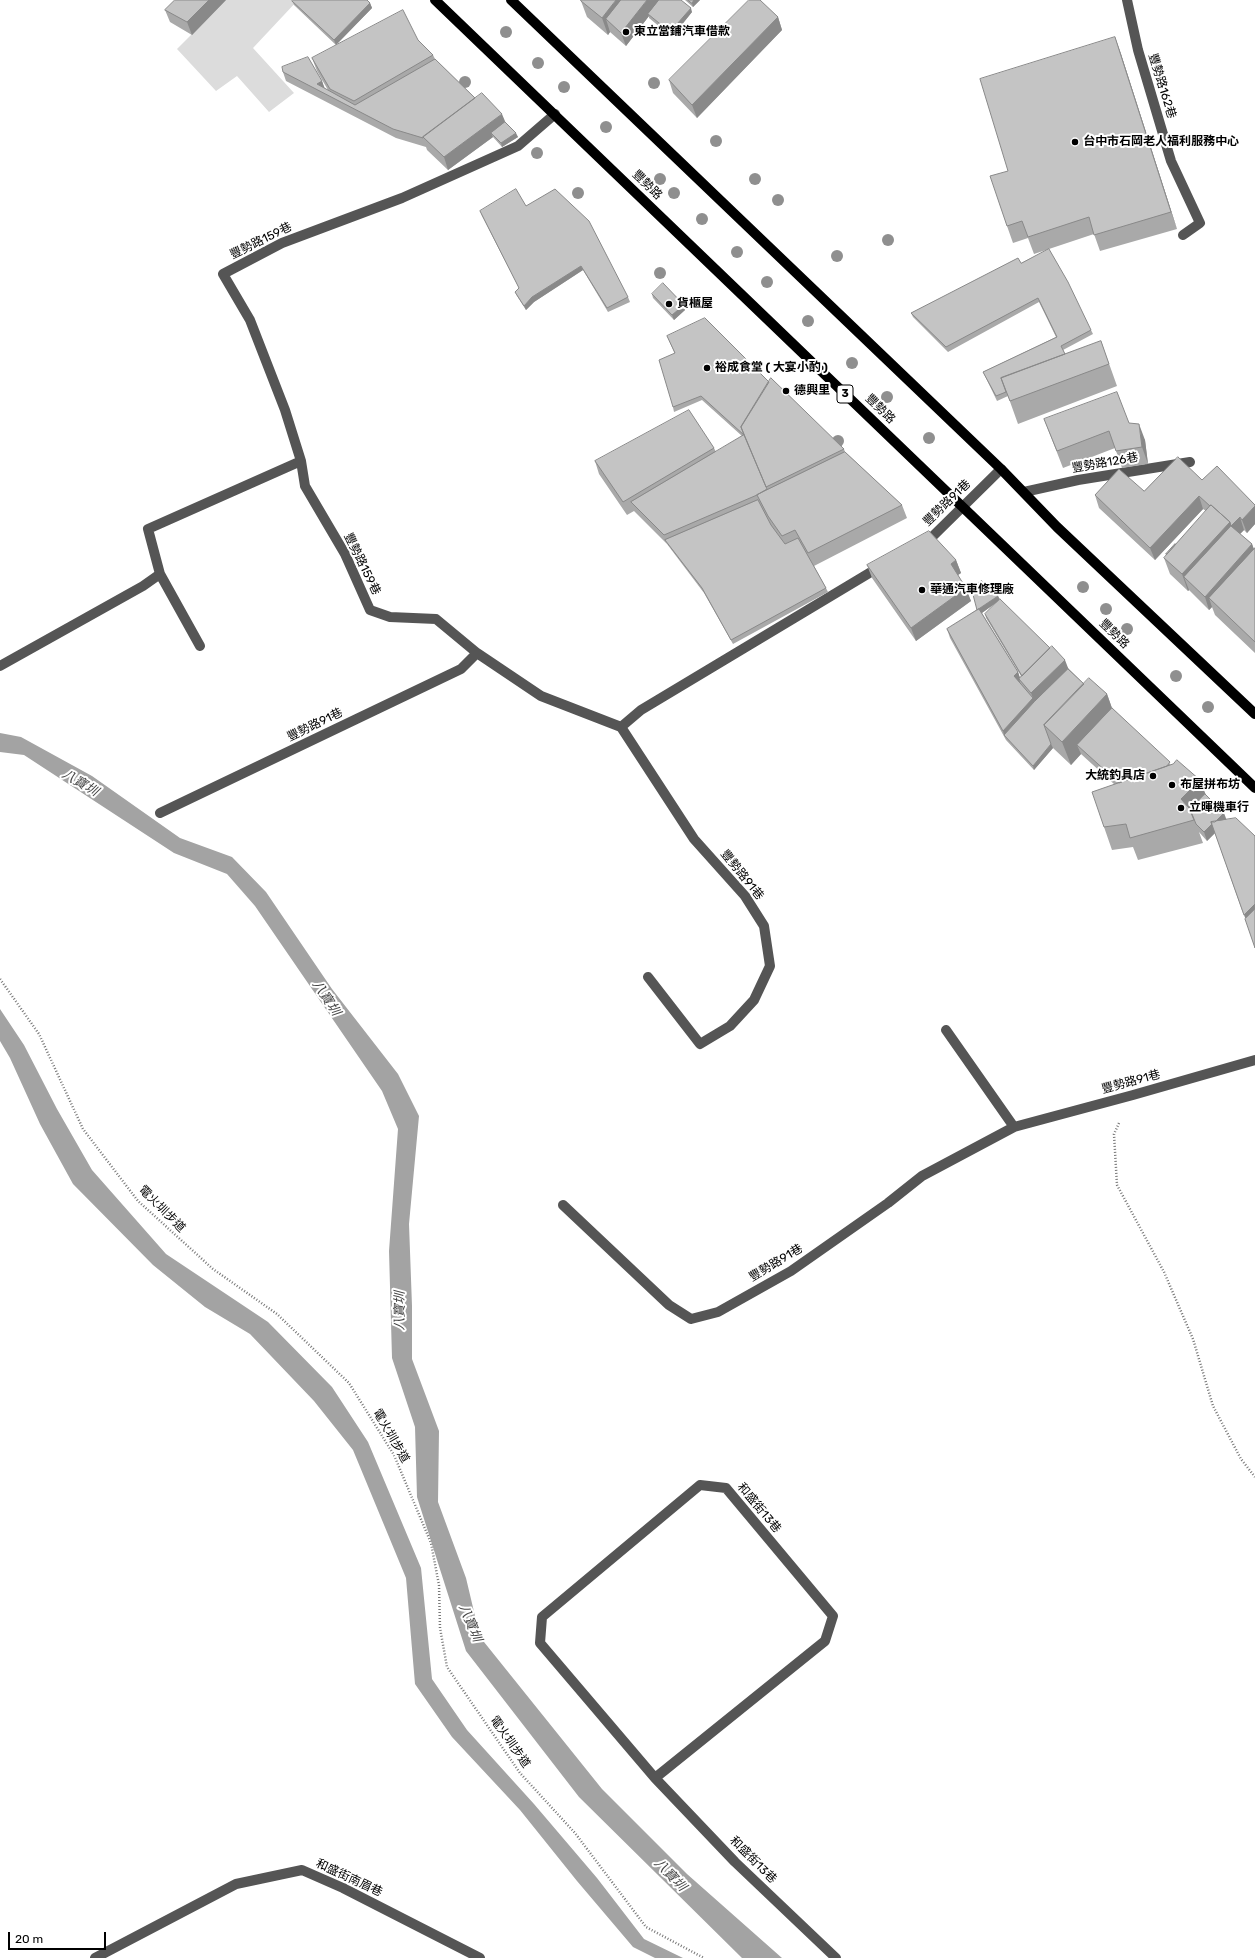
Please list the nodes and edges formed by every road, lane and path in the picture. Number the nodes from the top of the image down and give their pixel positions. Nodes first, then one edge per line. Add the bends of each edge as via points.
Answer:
1 (435, 0) edge
2 (511, 0) edge
3 (1127, 0) edge
4 (555, 114) junction
5 (1183, 235) dead end
6 (301, 461) junction
7 (1190, 462) dead end
8 (1001, 469) junction
9 (1024, 492) junction
10 (963, 506) junction
11 (913, 547) edge
12 (888, 562) edge
13 (160, 574) junction
14 (200, 646) dead end
15 (477, 653) junction
16 (0, 666) edge
17 (1255, 714) edge
18 (621, 727) junction
19 (1255, 788) edge
20 (160, 813) dead end
21 (648, 977) dead end
22 (0, 979) edge
23 (946, 1030) dead end
24 (1255, 1060) edge
25 (1133, 1095) junction
26 (1014, 1127) junction
27 (563, 1205) dead end
28 (1255, 1477) edge
29 (655, 1778) junction
30 (95, 1958) edge
31 (480, 1958) edge
32 (704, 1958) edge
33 (836, 1958) edge

1 - 4 main road, 豐勢路 / 3
2 - 8 main road
3 - 5 street, 豐勢路162巷 via 1138,50 1171,161 1200,223
4 - 6 street, 豐勢路159巷 via 518,146 402,198 282,243 223,274 250,320 285,410
4 - 10 main road, 豐勢路 / 3
6 - 13 street via 148,529
6 - 15 street, 豐勢路159巷 via 305,486 345,554 370,610 390,617 436,619
7 - 9 street, 豐勢路126巷 via 1078,480
8 - 9 main road
8 - 10 street, 豐勢路91巷
9 - 17 main road via 1057,527
10 - 11 street, 豐勢路91巷 via 933,536
10 - 19 main road, 豐勢路 / 3
12 - 18 street via 641,710
13 - 14 street
13 - 16 street via 144,586
15 - 18 street via 541,696
15 - 20 street, 豐勢路91巷 via 461,669
18 - 21 street, 豐勢路91巷 via 694,838 745,896 764,926 770,966 754,1000 730,1026 700,1044
22 - 32 path, 電火圳步道 via 39,1034 83,1129 138,1201 213,1269 277,1314 349,1383 394,1454 431,1542 440,1585 440,1628 447,1667 520,1773 574,1833 646,1927
23 - 26 street
24 - 25 street, 豐勢路91巷
25 - 26 street, 豐勢路91巷
25 - 28 path via 1114,1134 1117,1185 1164,1272 1193,1339 1213,1406 1241,1459
26 - 27 street, 豐勢路91巷 via 922,1176 791,1271 718,1312 691,1319 669,1305
29 - 29 street, 和盛街13巷 via 540,1643 542,1617 700,1485 726,1488 833,1616 825,1641
29 - 33 street, 和盛街13巷 via 735,1862
30 - 31 street, 和盛街南眉巷 via 236,1884 302,1870 343,1888

